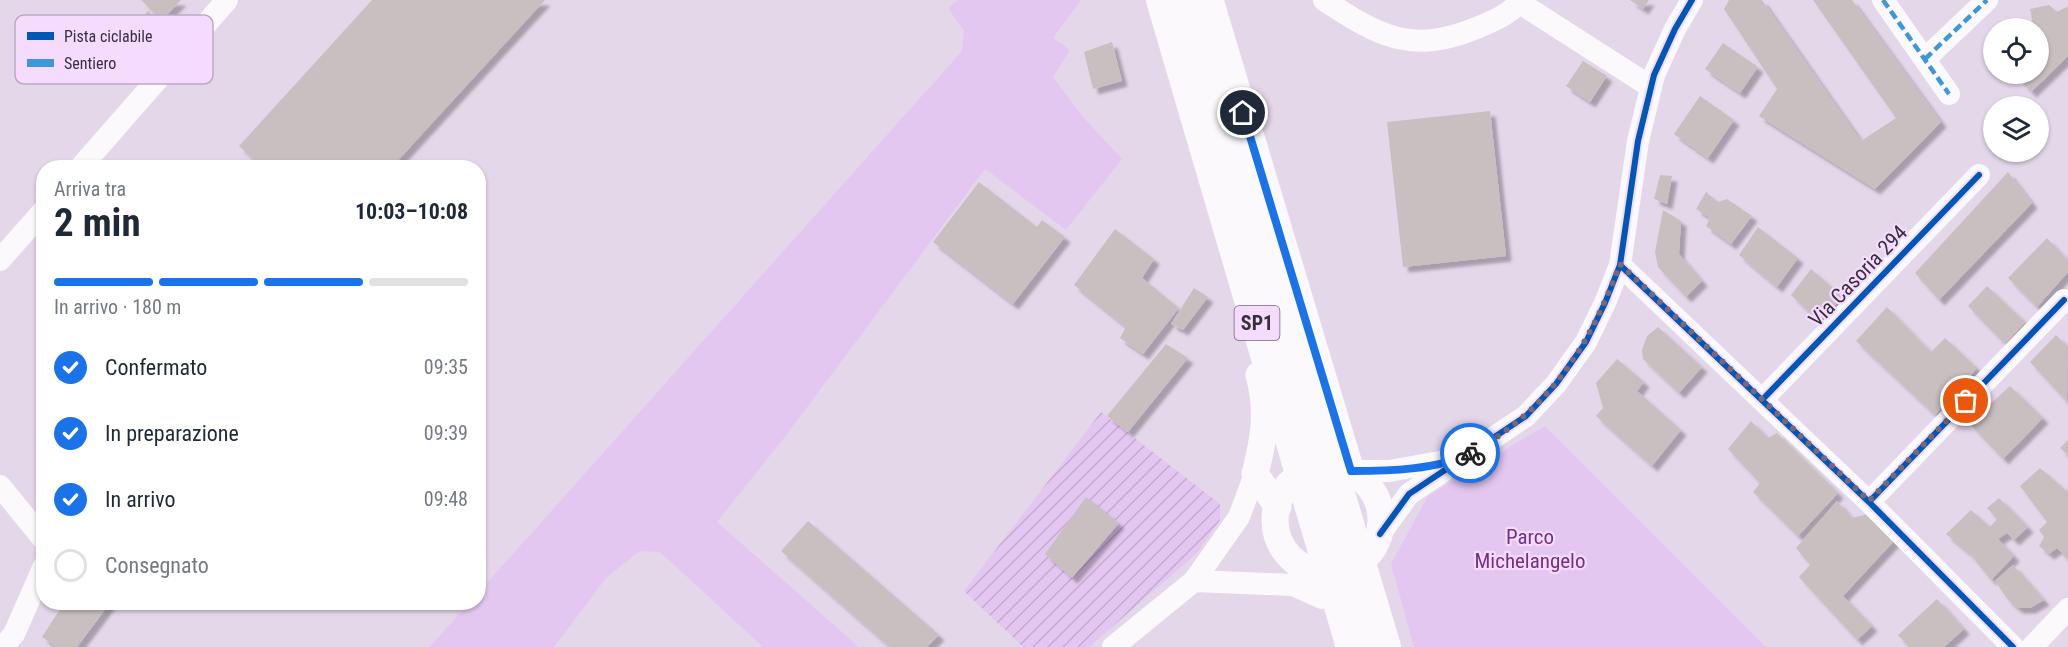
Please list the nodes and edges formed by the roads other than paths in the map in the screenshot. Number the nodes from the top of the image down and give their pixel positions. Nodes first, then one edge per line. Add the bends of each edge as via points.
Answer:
1 (227, 0) edge
2 (1148, 0) edge
3 (1162, 0) edge
4 (1191, 0) edge
5 (1210, 0) edge
6 (1324, 0) edge
7 (1692, 0) edge
8 (1883, 0) edge
9 (1987, 0) edge
10 (1520, 1) edge
11 (213, 16) edge
12 (1925, 59) junction
13 (154, 84) edge
14 (1651, 87) junction
15 (1949, 94) dead end
16 (87, 160) edge
17 (1979, 175) dead end
18 (36, 219) edge
19 (0, 260) edge
20 (1620, 264) junction
21 (2064, 300) dead end
22 (1762, 400) junction
23 (1458, 459) junction
24 (1351, 471) junction
25 (1255, 474) junction
26 (0, 486) edge
27 (1869, 501) junction
28 (1278, 507) junction
29 (1239, 517) junction
30 (36, 530) edge
31 (1376, 542) junction
32 (1314, 580) junction
33 (1194, 581) junction
34 (1269, 583) junction
35 (36, 584) edge
36 (2068, 609) edge
37 (3, 647) edge
38 (1113, 647) edge
39 (1336, 647) edge
40 (1352, 647) edge
41 (1385, 647) edge
42 (1401, 647) edge
43 (2013, 647) edge
44 (2032, 647) edge

1 - 11 street
2 - 25 main road via 1266,397 1266,422
3 - 40 highway, SP1
4 - 41 highway, SP1
5 - 24 main road
6 - 10 street via 1376,33 1401,40 1429,41 1459,36 1496,20
7 - 14 street via 1675,29
8 - 12 street
9 - 12 street
10 - 14 street
12 - 15 street
13 - 16 street
14 - 20 street via 1638,141
17 - 22 street, Via Casoria 294
18 - 19 street
20 - 22 street
20 - 23 street via 1586,342 1556,384 1526,416
21 - 27 street
22 - 27 street
23 - 24 street via 1389,471
23 - 31 street via 1409,494
24 - 28 main road via 1333,466 1298,475 1284,488
24 - 31 main road via 1377,497 1381,515
25 - 28 main road
25 - 29 street
26 - 30 street
27 - 43 street
28 - 29 street
28 - 32 main road via 1274,520 1276,536 1293,561
29 - 33 street
31 - 32 main road via 1362,562 1350,570
31 - 42 main road
32 - 34 street
32 - 34 street via 1305,588
32 - 39 main road
33 - 34 street
33 - 38 street
35 - 37 street via 14,634
36 - 44 street

